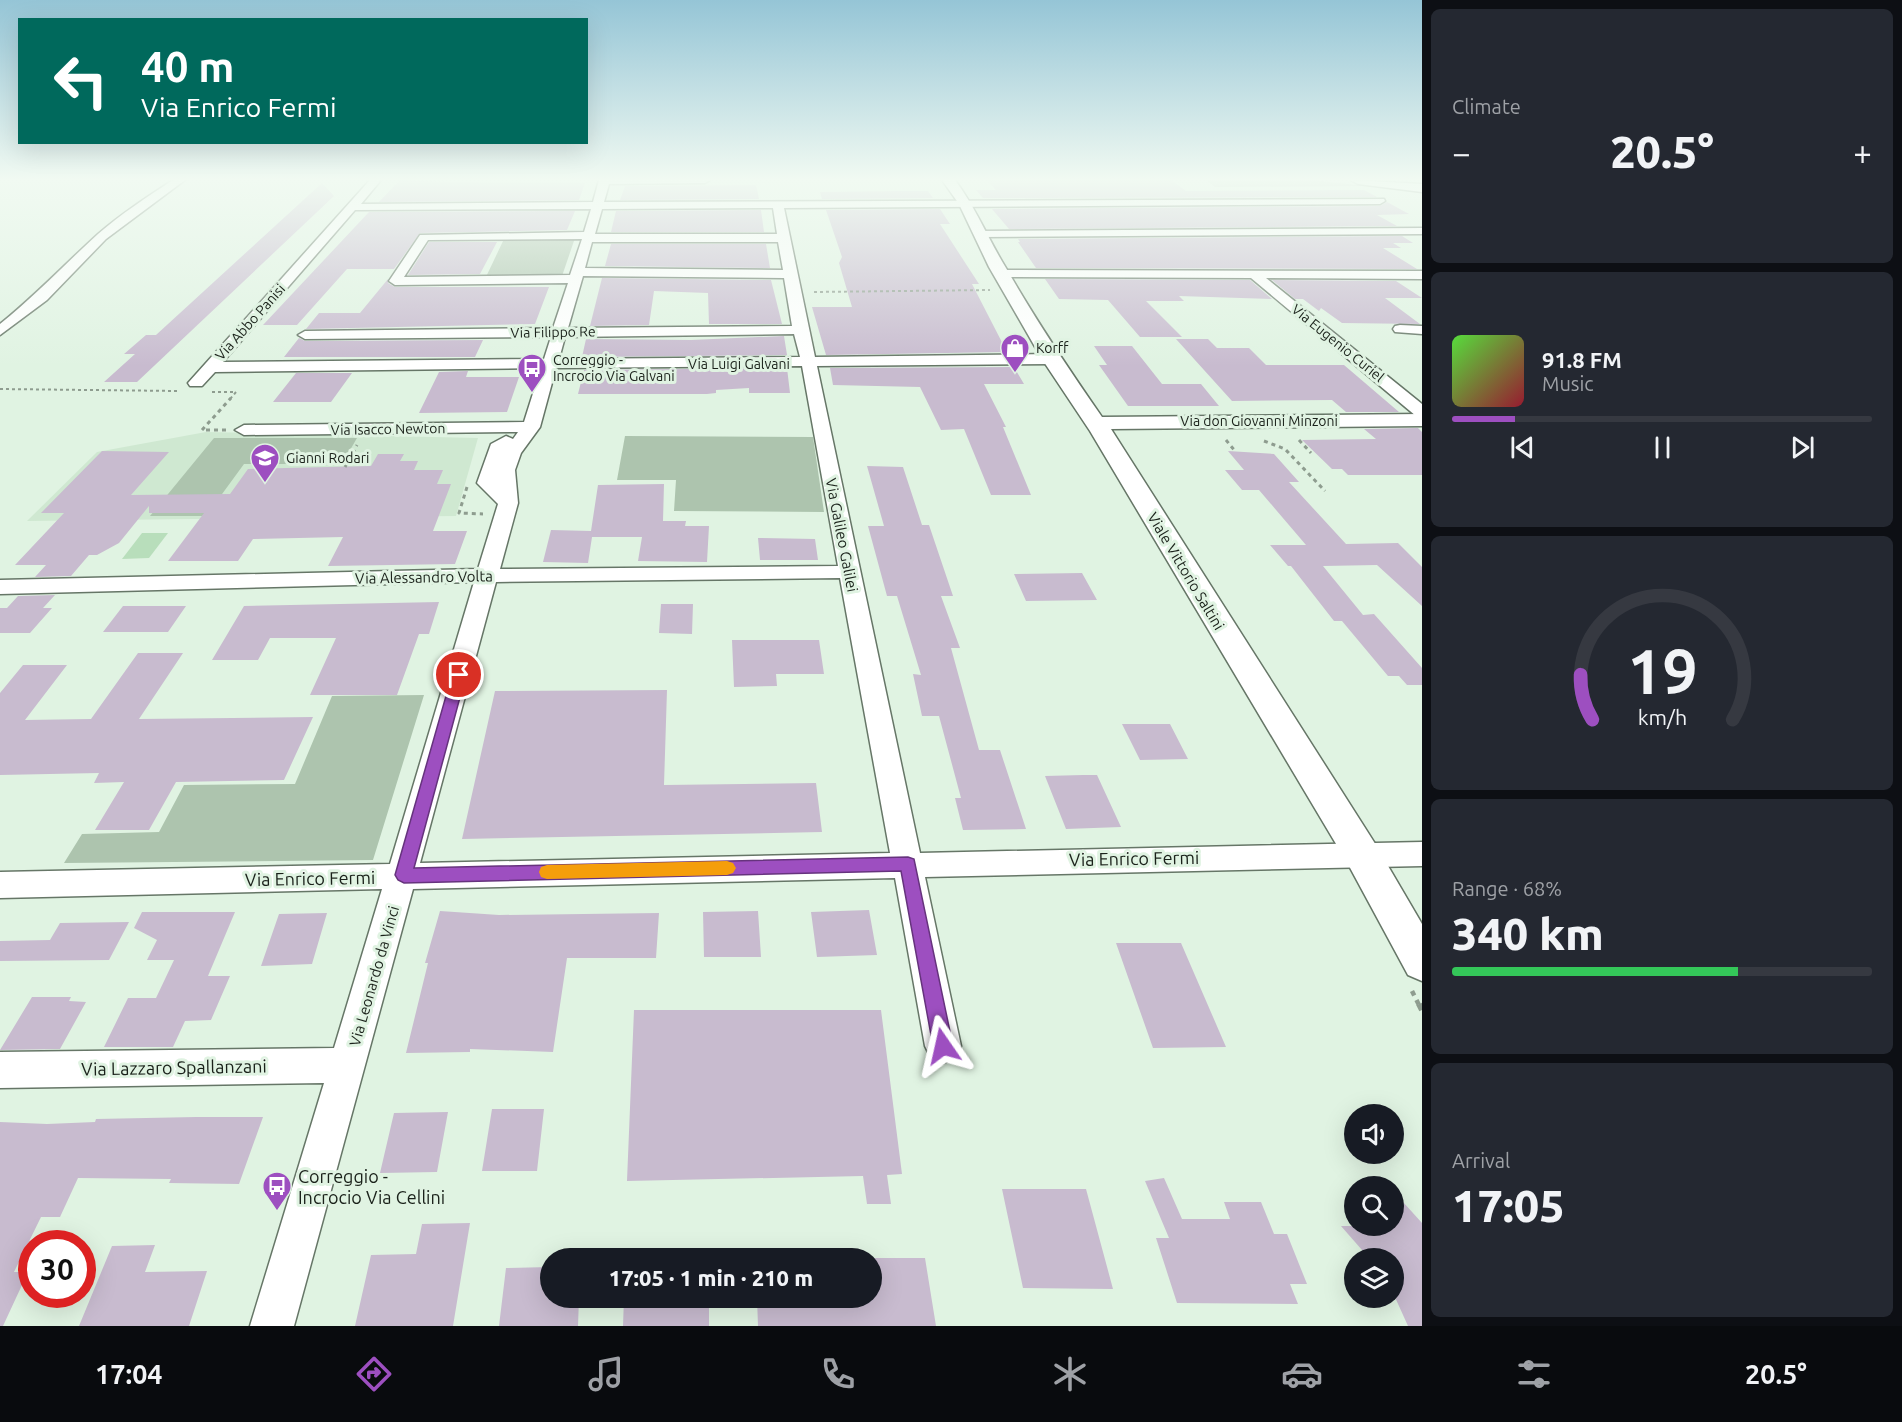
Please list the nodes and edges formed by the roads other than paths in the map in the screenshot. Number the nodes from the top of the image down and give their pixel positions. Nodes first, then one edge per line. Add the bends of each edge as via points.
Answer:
1 (97, 242) edge
2 (322, 242) edge
3 (421, 242) edge
4 (587, 242) edge
5 (785, 242) edge
6 (985, 242) edge
7 (1001, 274) junction
8 (1253, 274) junction
9 (577, 275) junction
10 (1422, 275) edge
11 (792, 283) junction
12 (1400, 329) dead end
13 (800, 330) junction
14 (1422, 330) edge
15 (0, 331) edge
16 (560, 332) junction
17 (305, 335) dead end
18 (1052, 359) junction
19 (809, 363) junction
20 (551, 365) junction
21 (210, 367) junction
22 (192, 387) road end
23 (1422, 412) edge
24 (1422, 420) edge
25 (1096, 423) junction
26 (531, 427) junction
27 (244, 430) road end
28 (849, 572) junction
29 (487, 576) junction
30 (0, 587) edge
31 (1361, 853) junction
32 (1422, 854) edge
33 (908, 864) junction
34 (404, 875) junction
35 (0, 885) edge
36 (1422, 962) edge
37 (943, 1046) dead end
38 (347, 1065) junction
39 (0, 1070) edge
40 (272, 1326) edge

1 - 15 street via 42,297
2 - 21 street, Via Abbo Panisi
3 - 9 street via 395,281
4 - 9 street, Via Leonardo da Vinci
5 - 11 street, Via Galileo Galilei
6 - 7 street, Viale Vittorio Saltini
7 - 8 street
7 - 18 street, Viale Vittorio Saltini
8 - 10 street
8 - 23 street, Via Eugenio Curiel
9 - 11 street
9 - 16 street, Via Leonardo da Vinci
11 - 13 street, Via Galileo Galilei
12 - 14 street
13 - 16 street, Via Filippo Re
13 - 19 street, Via Galileo Galilei
16 - 17 street, Via Filippo Re
16 - 20 street, Via Leonardo da Vinci
18 - 19 street, Via Luigi Galvani
18 - 25 street, Viale Vittorio Saltini
19 - 20 street, Via Luigi Galvani
19 - 28 street, Via Galileo Galilei
20 - 21 street, Via Luigi Galvani
20 - 26 street, Via Leonardo da Vinci
21 - 22 street, Via Abbo Panisi
24 - 25 street, Via don Giovanni Minzoni
25 - 31 street, Viale Vittorio Saltini
26 - 27 street, Via Isacco Newton
26 - 29 street, Via Leonardo da Vinci via 512,453 506,470 508,503
28 - 29 street, Via Alessandro Volta
28 - 33 street, Via Galileo Galilei
29 - 30 street, Via Alessandro Volta
29 - 34 street, Via Leonardo da Vinci
31 - 32 street, Via Enrico Fermi
31 - 33 street, Via Enrico Fermi
31 - 36 street, Viale Vittorio Saltini
33 - 34 street, Via Enrico Fermi
33 - 37 street
34 - 35 street, Via Enrico Fermi
34 - 38 street, Via Leonardo da Vinci
38 - 39 street, Via Lazzaro Spallanzani
38 - 40 street, Via Leonardo da Vinci

